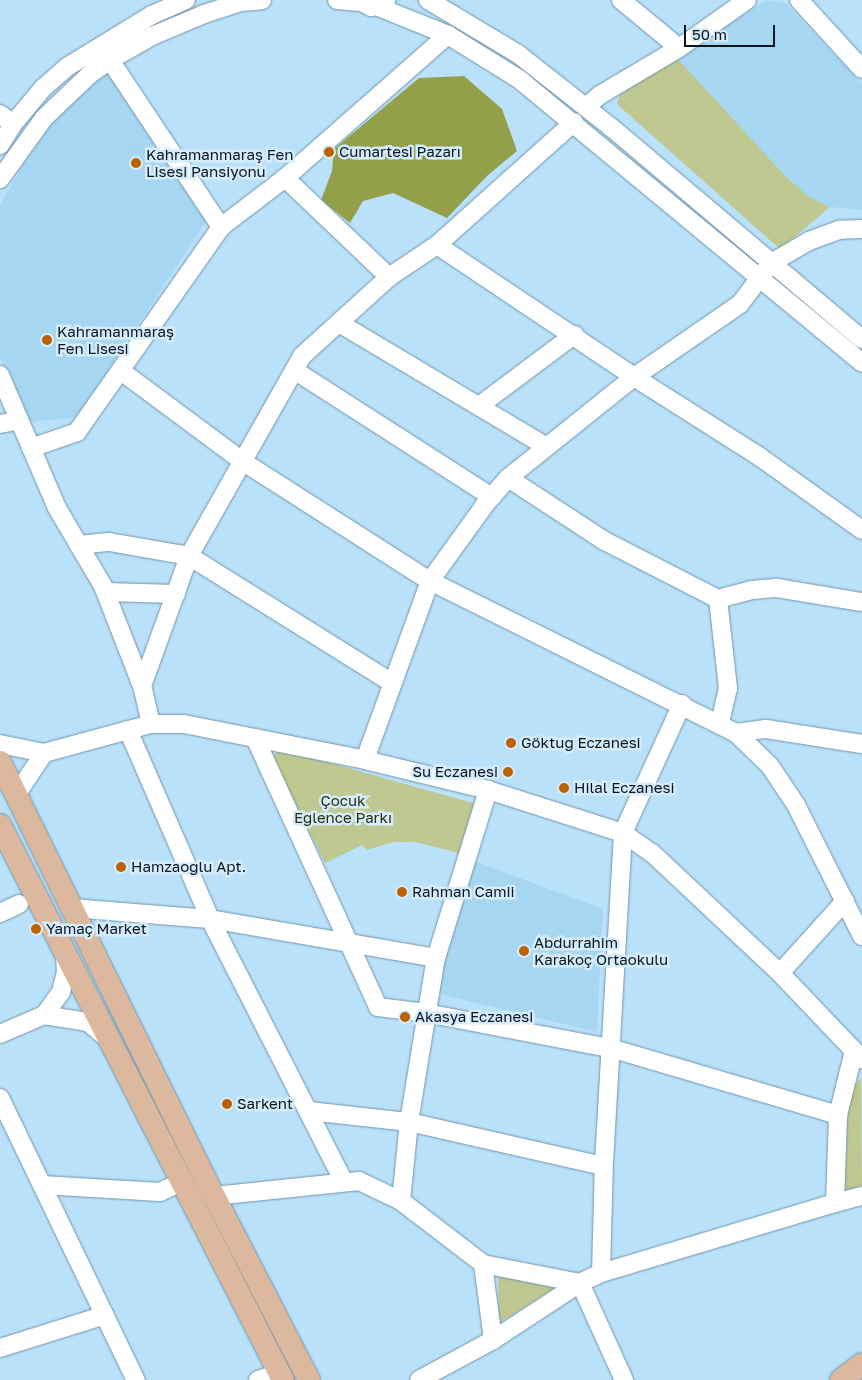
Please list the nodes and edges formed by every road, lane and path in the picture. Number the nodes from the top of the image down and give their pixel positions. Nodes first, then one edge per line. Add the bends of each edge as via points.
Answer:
1 (186, 0) edge
2 (262, 0) edge
3 (337, 0) edge
4 (428, 0) edge
5 (621, 0) edge
6 (747, 0) edge
7 (799, 0) edge
8 (370, 2) edge
9 (448, 35) junction
10 (679, 48) junction
11 (110, 60) junction
12 (862, 70) edge
13 (586, 107) junction
14 (6, 119) edge
15 (574, 122) junction
16 (0, 146) edge
17 (285, 178) junction
18 (0, 179) edge
19 (221, 227) junction
20 (862, 229) edge
21 (437, 245) junction
22 (771, 262) junction
23 (758, 276) junction
24 (389, 277) junction
25 (338, 323) junction
26 (574, 335) junction
27 (862, 339) edge
28 (862, 363) edge
29 (294, 370) junction
30 (121, 371) junction
31 (0, 375) edge
32 (634, 377) junction
33 (479, 406) junction
34 (20, 420) junction
35 (0, 424) edge
36 (545, 446) junction
37 (31, 448) junction
38 (242, 461) junction
39 (508, 478) junction
40 (492, 497) junction
41 (862, 530) edge
42 (80, 545) junction
43 (189, 556) junction
44 (430, 581) junction
45 (106, 592) junction
46 (176, 594) junction
47 (718, 599) junction
48 (862, 602) edge
49 (392, 683) junction
50 (142, 686) junction
51 (682, 704) junction
52 (151, 724) junction
53 (720, 724) junction
54 (128, 730) junction
55 (736, 733) junction
56 (255, 738) junction
57 (0, 744) edge
58 (862, 744) edge
59 (44, 753) junction
60 (366, 760) junction
61 (0, 762) edge
62 (488, 790) junction
63 (16, 795) junction
64 (0, 825) edge
65 (623, 833) junction
66 (844, 901) junction
67 (19, 904) dead end
68 (72, 908) junction
69 (0, 913) edge
70 (210, 919) junction
71 (862, 936) edge
72 (346, 943) junction
73 (65, 950) junction
74 (436, 958) junction
75 (780, 972) junction
76 (426, 1012) junction
77 (44, 1015) junction
78 (0, 1034) edge
79 (112, 1042) junction
80 (610, 1048) junction
81 (858, 1055) edge
82 (0, 1098) edge
83 (309, 1111) junction
84 (838, 1115) junction
85 (409, 1122) junction
86 (603, 1166) junction
87 (181, 1182) junction
88 (344, 1182) junction
89 (42, 1185) junction
90 (214, 1196) junction
91 (862, 1196) edge
92 (401, 1201) junction
93 (835, 1203) junction
94 (483, 1264) junction
95 (601, 1273) junction
96 (580, 1283) junction
97 (105, 1315) junction
98 (493, 1340) junction
99 (0, 1348) edge
100 (862, 1364) edge
101 (282, 1376) edge
102 (136, 1380) edge
103 (258, 1380) edge
104 (309, 1380) edge
105 (419, 1380) edge
106 (624, 1380) edge
107 (842, 1380) edge

1 - 14 street via 143,20 67,67
2 - 11 street via 241,2 204,14 152,36
3 - 8 street
4 - 13 street via 518,54
5 - 10 street
6 - 10 street
7 - 12 street
8 - 9 street
9 - 15 street via 519,78
9 - 17 street
10 - 13 street via 600,95
11 - 18 street via 88,75 44,118
11 - 19 street
13 - 22 street
14 - 16 street
15 - 21 street
15 - 23 street
17 - 19 street
17 - 24 street
19 - 30 street
20 - 22 street via 831,232
21 - 24 street
21 - 26 street
22 - 23 street
22 - 27 street
23 - 28 street
23 - 32 street via 740,304
24 - 25 street
25 - 29 street via 302,356
25 - 33 street
26 - 32 street
26 - 33 street
29 - 38 street
29 - 40 street
30 - 37 street via 77,432
30 - 38 street
31 - 34 street
32 - 36 street
32 - 41 street via 760,457
33 - 36 street
34 - 35 street
34 - 37 street
36 - 39 street
37 - 42 street via 57,508
38 - 43 street
38 - 44 street
39 - 40 street
39 - 47 street via 603,540
40 - 44 street
42 - 43 street via 109,542
42 - 45 street
43 - 46 street
43 - 49 street
44 - 49 street
44 - 51 street
45 - 46 street
45 - 50 street
46 - 50 street
47 - 48 street via 752,590 777,588
47 - 53 street via 728,688
49 - 60 street
50 - 52 street
51 - 53 street
51 - 65 street
52 - 54 street
52 - 56 street via 184,724
53 - 55 street
54 - 59 street
54 - 70 street
55 - 58 street via 766,729
55 - 66 street via 770,766 796,805
56 - 60 street
56 - 72 street
57 - 59 street
59 - 63 street
60 - 62 street
61 - 63 main road
62 - 65 street
62 - 74 street
63 - 68 main road
64 - 73 main road
65 - 75 street via 652,853
65 - 80 street
66 - 71 street
66 - 75 street
67 - 69 street
68 - 70 street
68 - 90 main road
70 - 72 street
70 - 83 street
72 - 74 street
72 - 76 street via 378,1007
73 - 77 street via 66,972 61,992
73 - 79 main road
74 - 76 street
75 - 81 street
76 - 80 street
76 - 85 street
77 - 78 street
77 - 79 street via 88,1022
79 - 87 main road
80 - 84 street
80 - 86 street
81 - 84 street
82 - 89 street
83 - 85 street
83 - 88 street
84 - 93 street
85 - 86 street
85 - 92 street
86 - 95 street
87 - 89 street via 160,1192
87 - 101 main road
88 - 90 street
88 - 92 street via 359,1181
89 - 97 street
90 - 104 main road
91 - 93 street
92 - 94 street
93 - 95 street
94 - 96 street
94 - 98 street
95 - 96 street
96 - 98 street
96 - 106 street
97 - 99 street
97 - 102 street
98 - 105 street
100 - 107 main road
101 - 103 street

